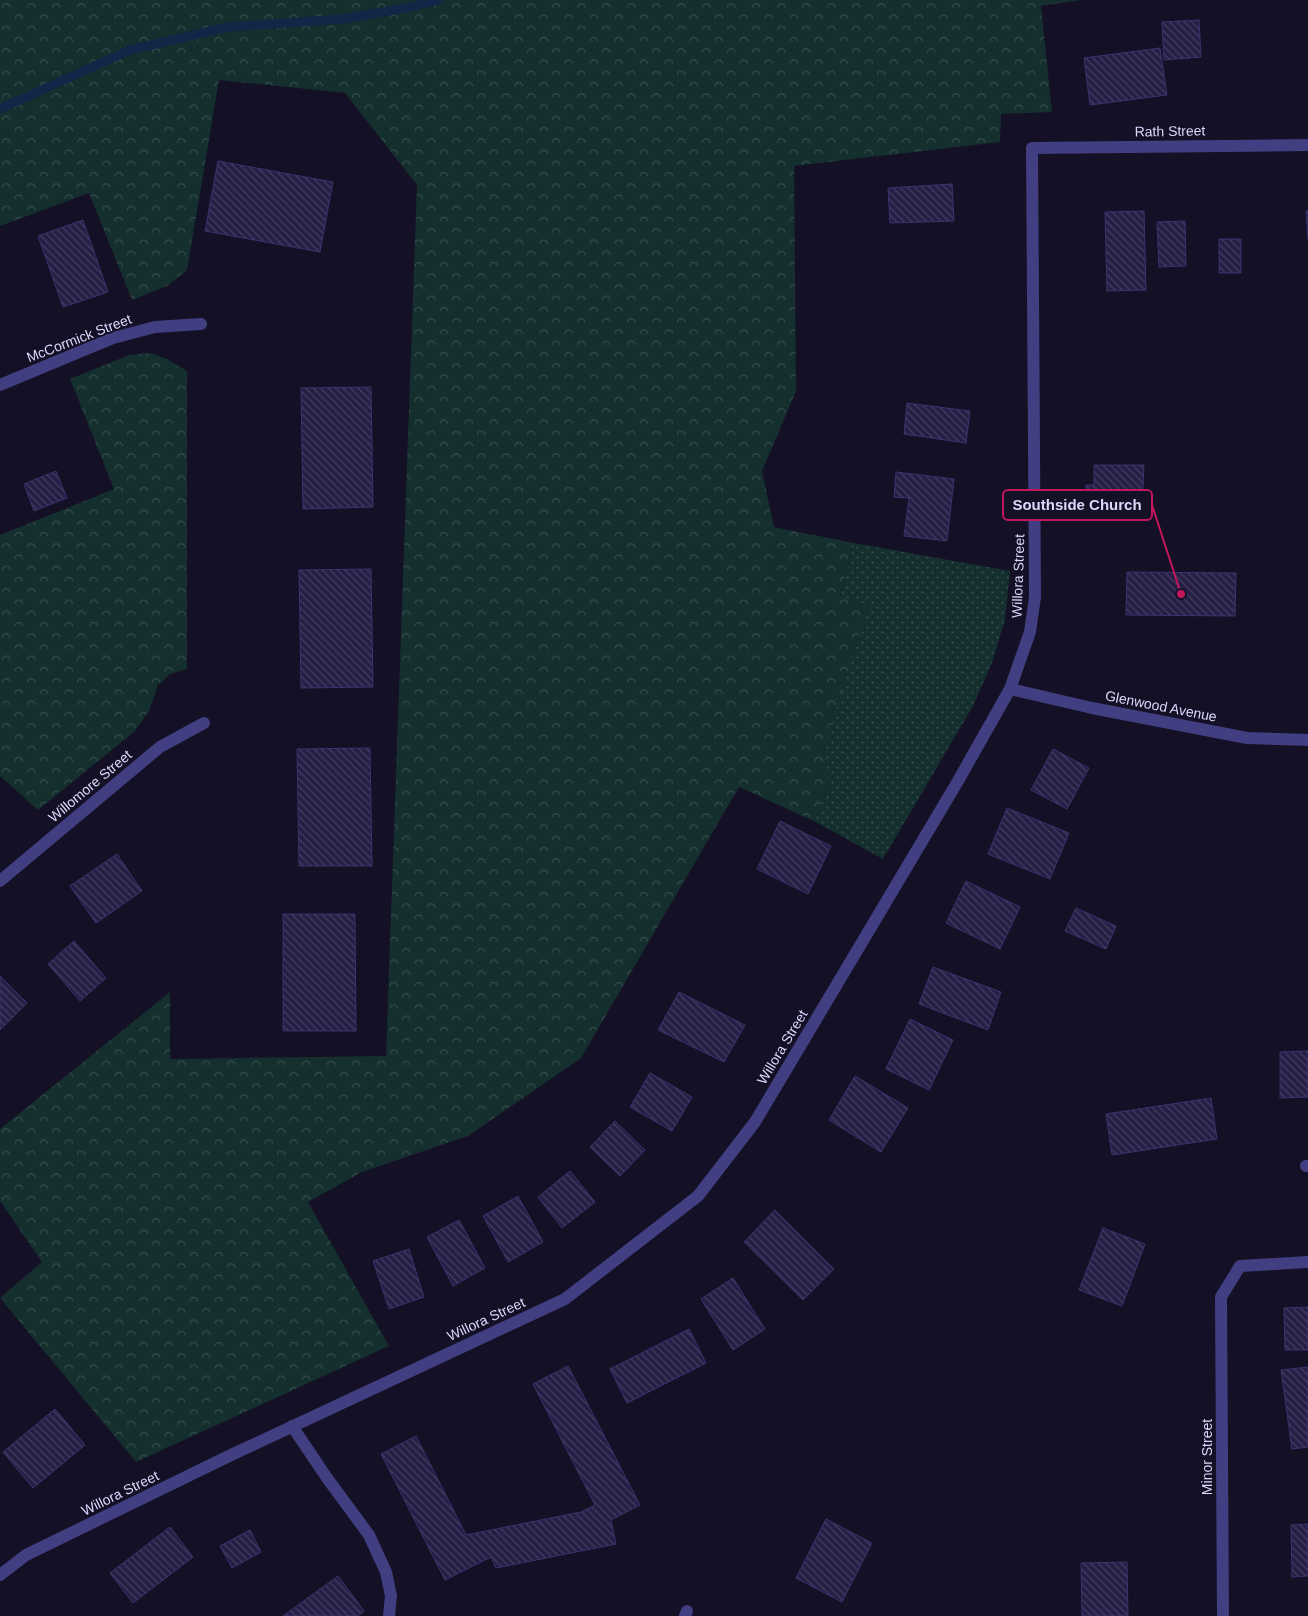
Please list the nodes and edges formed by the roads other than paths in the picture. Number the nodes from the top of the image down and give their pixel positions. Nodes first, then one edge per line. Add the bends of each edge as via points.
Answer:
1 (1308, 145) edge
2 (1032, 148) joint
3 (201, 324) dead end
4 (0, 385) edge
5 (1010, 689) junction
6 (204, 723) dead end
7 (1308, 740) edge
8 (0, 881) edge
9 (1308, 1262) edge
10 (292, 1426) junction
11 (0, 1575) edge
12 (389, 1616) edge
13 (1223, 1616) edge

1 - 2 street, Rath Street
2 - 5 street, Willora Street via 1035,597 1030,632
3 - 4 street, McCormick Street via 155,327 113,338
5 - 7 street, Glenwood Avenue via 1247,738
5 - 10 street, Willora Street via 755,1122 698,1196 565,1299
6 - 8 street, Willomore Street via 160,747
9 - 13 street, Minor Street via 1240,1266 1221,1297
10 - 11 street, Willora Street via 26,1555
10 - 12 street via 369,1535 386,1572 391,1596

